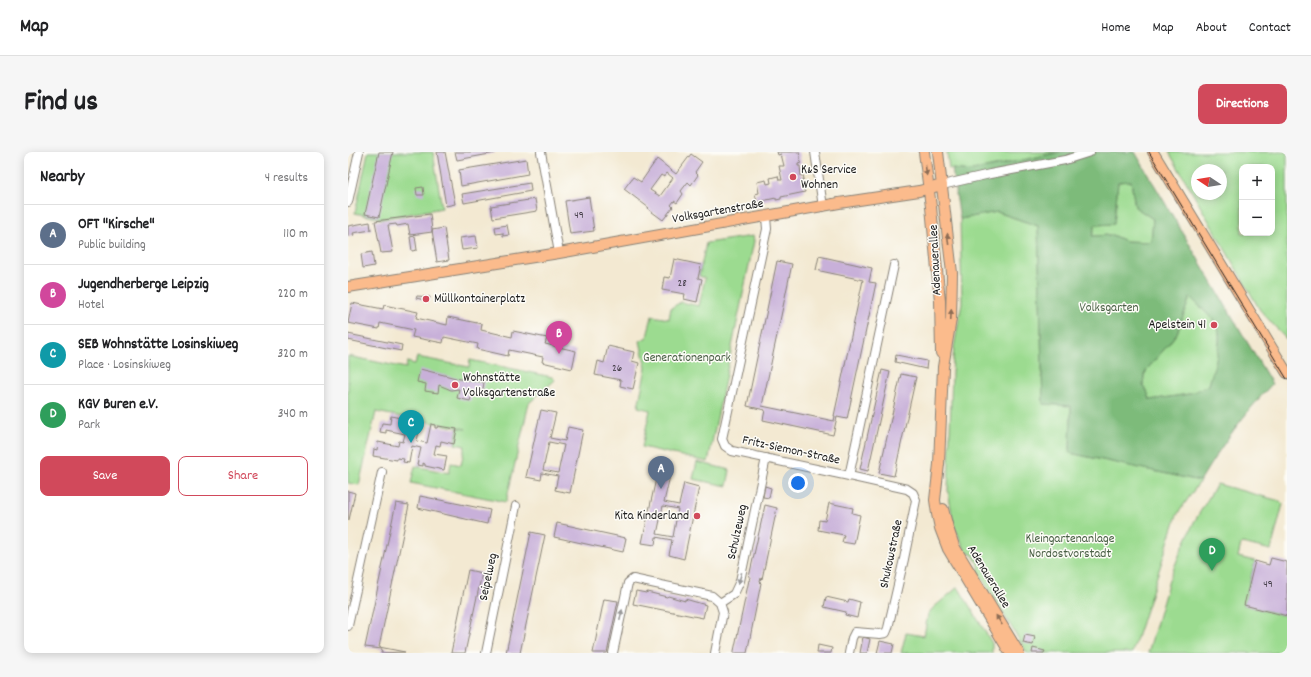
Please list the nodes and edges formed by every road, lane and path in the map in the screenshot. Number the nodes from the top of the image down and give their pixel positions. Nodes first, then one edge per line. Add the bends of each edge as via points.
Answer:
1 (359, 152) edge
2 (541, 152) edge
3 (815, 152) edge
4 (924, 152) edge
5 (938, 152) edge
6 (1090, 152) edge
7 (1153, 152) edge
8 (942, 184) junction
9 (928, 189) junction
10 (348, 202) edge
11 (823, 206) junction
12 (766, 216) junction
13 (559, 253) junction
14 (894, 265) dead end
15 (348, 287) edge
16 (943, 367) junction
17 (1287, 373) edge
18 (766, 458) junction
19 (939, 464) junction
20 (382, 472) dead end
21 (849, 476) junction
22 (516, 506) dead end
23 (720, 603) junction
24 (348, 626) edge
25 (486, 653) edge
26 (613, 653) edge
27 (715, 653) edge
28 (849, 653) edge
29 (1010, 653) edge
30 (1019, 653) edge

1 - 10 street
2 - 13 street
3 - 11 street
4 -> 9 main road, Adenauerallee
5 - 8 main road, Adenauerallee
6 - 8 street, Volksgartenstraße via 1065,160
7 - 17 main road
8 - 9 main road, Volksgartenstraße
16 -> 8 main road, Adenauerallee via 951,318 952,273
9 - 11 main road, Volksgartenstraße
9 - 16 main road, Adenauerallee via 940,301 940,347
11 - 12 main road, Volksgartenstraße
12 - 13 main road, Volksgartenstraße
12 - 18 street, Fritz-Siemon-Straße via 767,229 722,438 725,446 732,451
13 - 15 main road, Volksgartenstraße
14 - 21 street, Fritz-Siemon-Straße
16 - 19 main road, Adenauerallee
18 - 21 street, Fritz-Siemon-Straße
18 -> 23 street, Schulzeweg via 740,581 734,594
19 - 29 main road, Adenauerallee via 935,500 936,514 944,541
30 -> 19 main road, Adenauerallee via 952,542 940,497
20 - 24 street
21 - 28 street, Shukowstraße via 907,489 913,493 916,500 886,633 855,632
22 - 25 street, Seipelweg
26 -> 23 street via 628,583 633,579 712,596
23 - 27 street via 723,612

